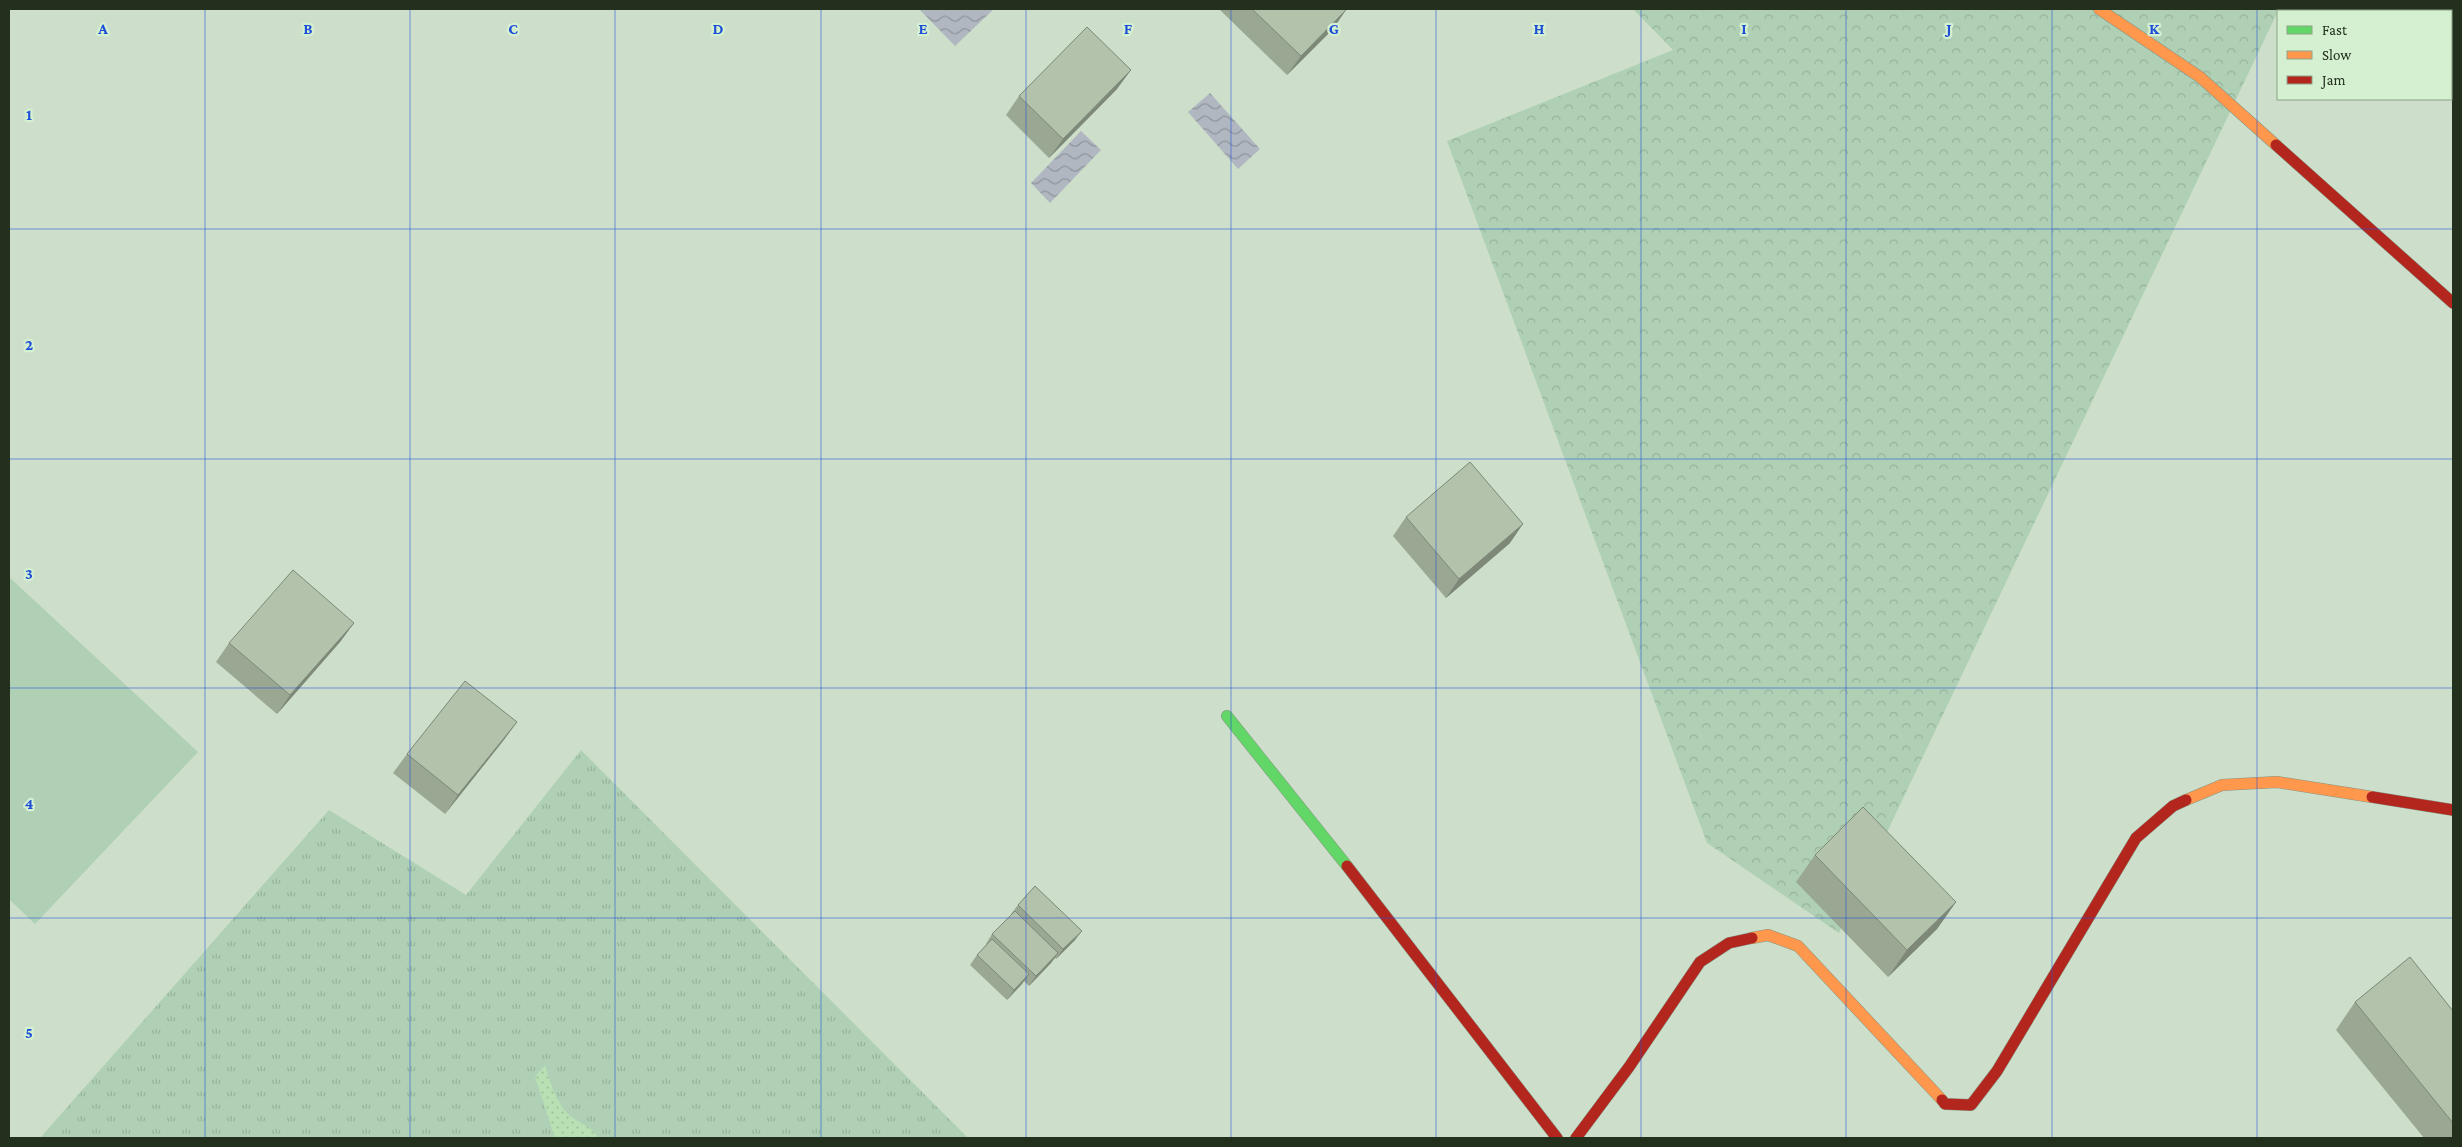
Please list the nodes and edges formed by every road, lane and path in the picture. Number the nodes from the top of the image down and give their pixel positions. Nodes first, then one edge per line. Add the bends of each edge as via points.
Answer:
1 (2099, 9) edge
2 (2453, 303) edge
3 (1227, 716) dead end
4 (2453, 810) edge
5 (1557, 1138) edge
6 (1576, 1138) edge

1 - 2 street via 2200,77
3 - 5 street via 1423,962
4 - 6 street via 2278,782 2222,785 2173,806 2136,838 1997,1071 1971,1105 1945,1104 1798,946 1768,935 1729,943 1700,962

